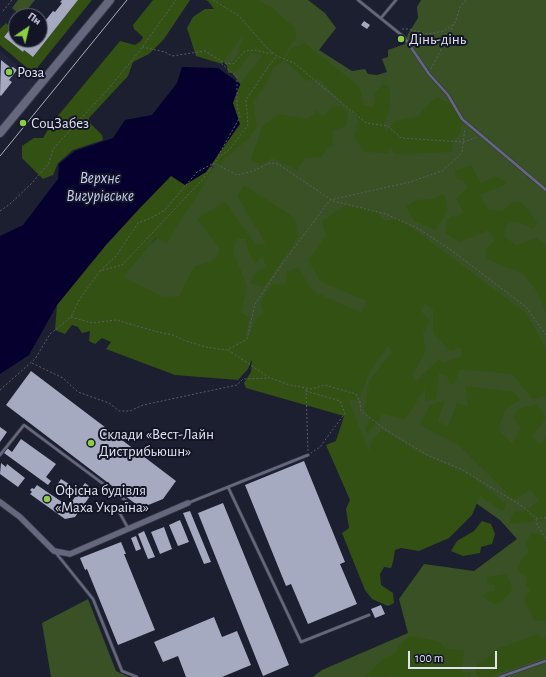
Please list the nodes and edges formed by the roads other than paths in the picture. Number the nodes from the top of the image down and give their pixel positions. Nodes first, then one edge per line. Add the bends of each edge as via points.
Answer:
1 (110, 0) edge
2 (358, 0) edge
3 (396, 0) edge
4 (381, 18) junction
5 (0, 133) edge
6 (546, 190) edge
7 (0, 455) edge
8 (308, 455) road end
9 (228, 487) junction
10 (0, 502) edge
11 (188, 504) joint
12 (128, 529) junction
13 (54, 551) junction
14 (369, 615) dead end
15 (546, 661) edge
16 (137, 677) edge
17 (500, 677) edge

1 - 5 street
2 - 4 lane
3 - 4 lane
4 - 6 lane via 404,38 429,74 448,95 462,119
7 - 12 lane via 24,425 129,503 118,510
8 - 9 lane
9 - 11 lane
9 - 14 lane via 301,642
10 - 13 street via 20,517
11 - 12 street
12 - 13 street via 70,554
13 - 16 lane via 93,599 122,671
15 - 17 lane

